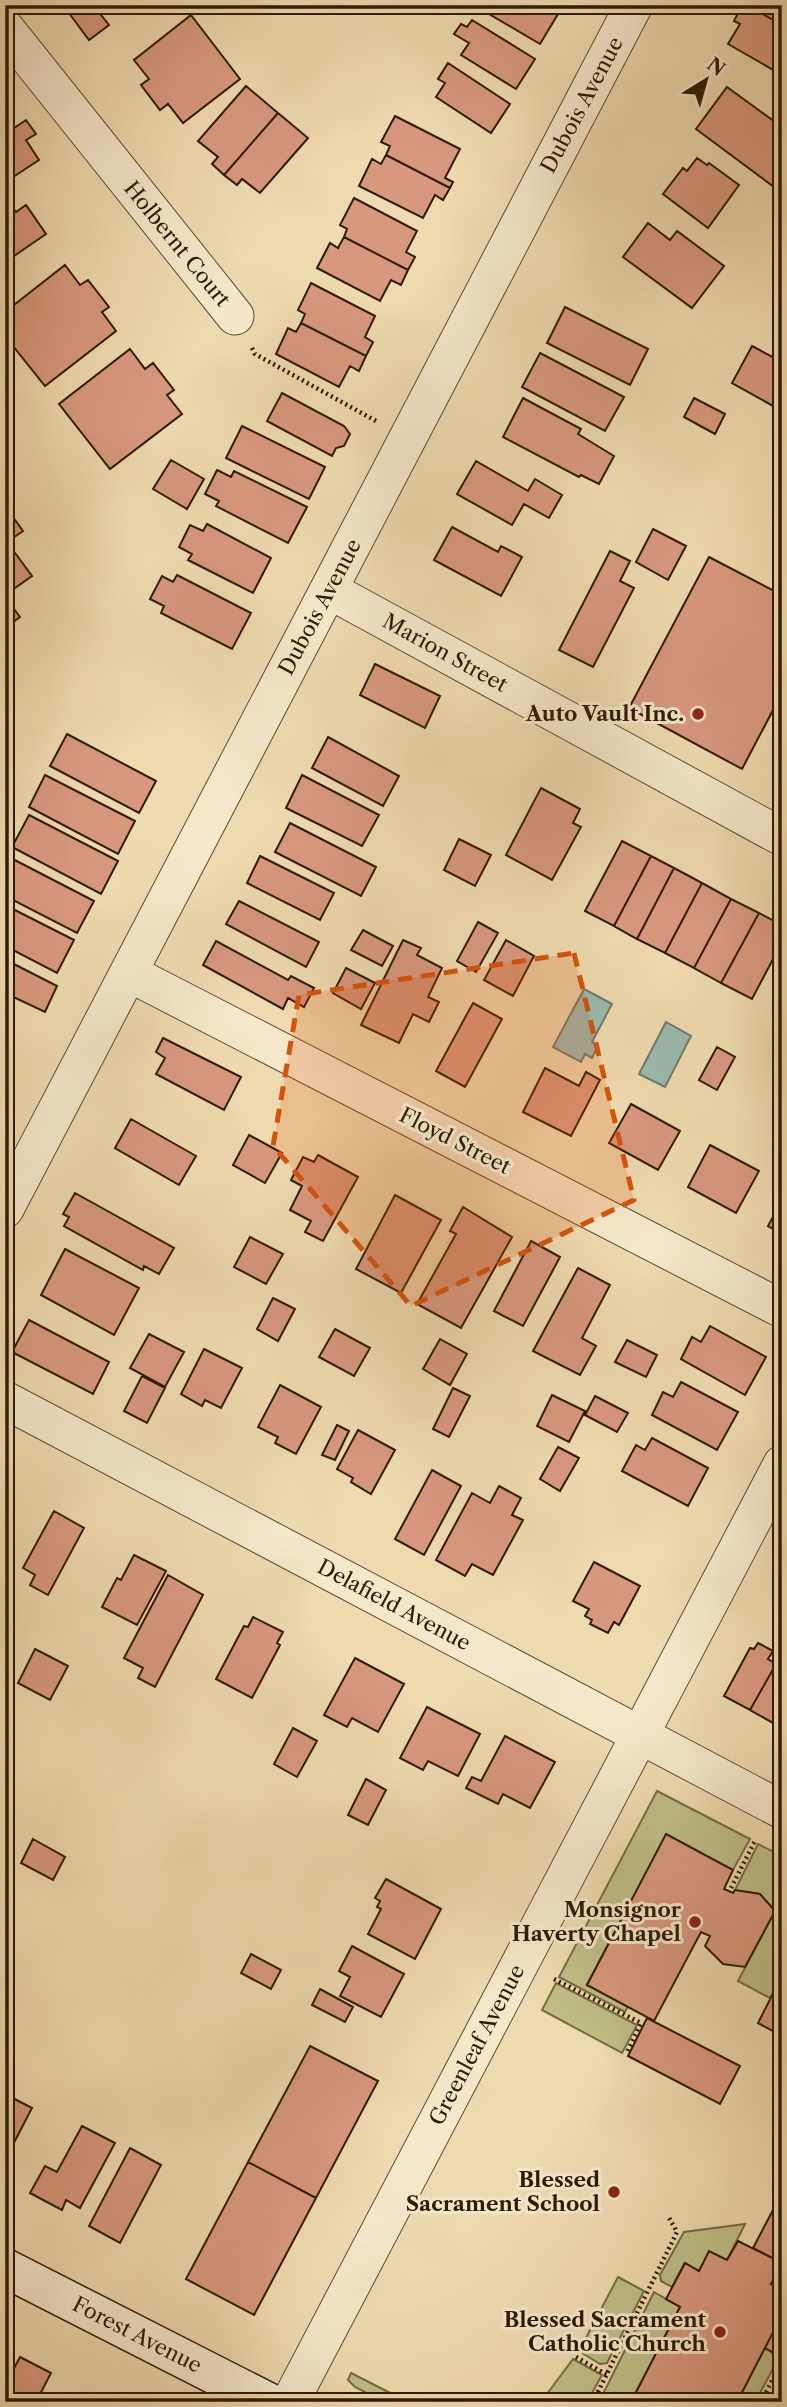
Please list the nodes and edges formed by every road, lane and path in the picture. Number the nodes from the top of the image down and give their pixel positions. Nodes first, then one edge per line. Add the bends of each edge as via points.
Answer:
1 (634, 5) edge
2 (5, 28) edge
3 (235, 316) joint
4 (378, 422) dead end
5 (329, 590) junction
6 (782, 837) edge
7 (129, 973) junction
8 (5, 1209) edge
9 (782, 1310) edge
10 (5, 1401) edge
11 (782, 1464) edge
12 (640, 1734) junction
13 (769, 1823) edge
14 (731, 1888) dead end
15 (551, 1977) dead end
16 (626, 2054) dead end
17 (668, 2216) dead end
18 (5, 2268) edge
19 (576, 2357) dead end
20 (782, 2361) edge
21 (607, 2375) junction
22 (268, 2402) edge
23 (290, 2402) edge
24 (593, 2402) edge
25 (761, 2402) edge

1 - 5 street, Dubois Avenue
2 - 3 street, Holbernt Court
3 - 4 path, Holbernt Court via 256,354
5 - 6 street, Marion Street
5 - 7 street, Dubois Avenue
7 - 8 street, Dubois Avenue
7 - 9 street, Floyd Street
10 - 12 street, Delafield Avenue
11 - 12 street, Greenleaf Avenue
12 - 13 street, Delafield Avenue
12 - 23 street, Greenleaf Avenue
13 - 14 path
15 - 16 path via 642,2023
17 - 21 path via 677,2232
18 - 22 main road, Forest Avenue
19 - 21 path
20 - 25 path
21 - 24 path

